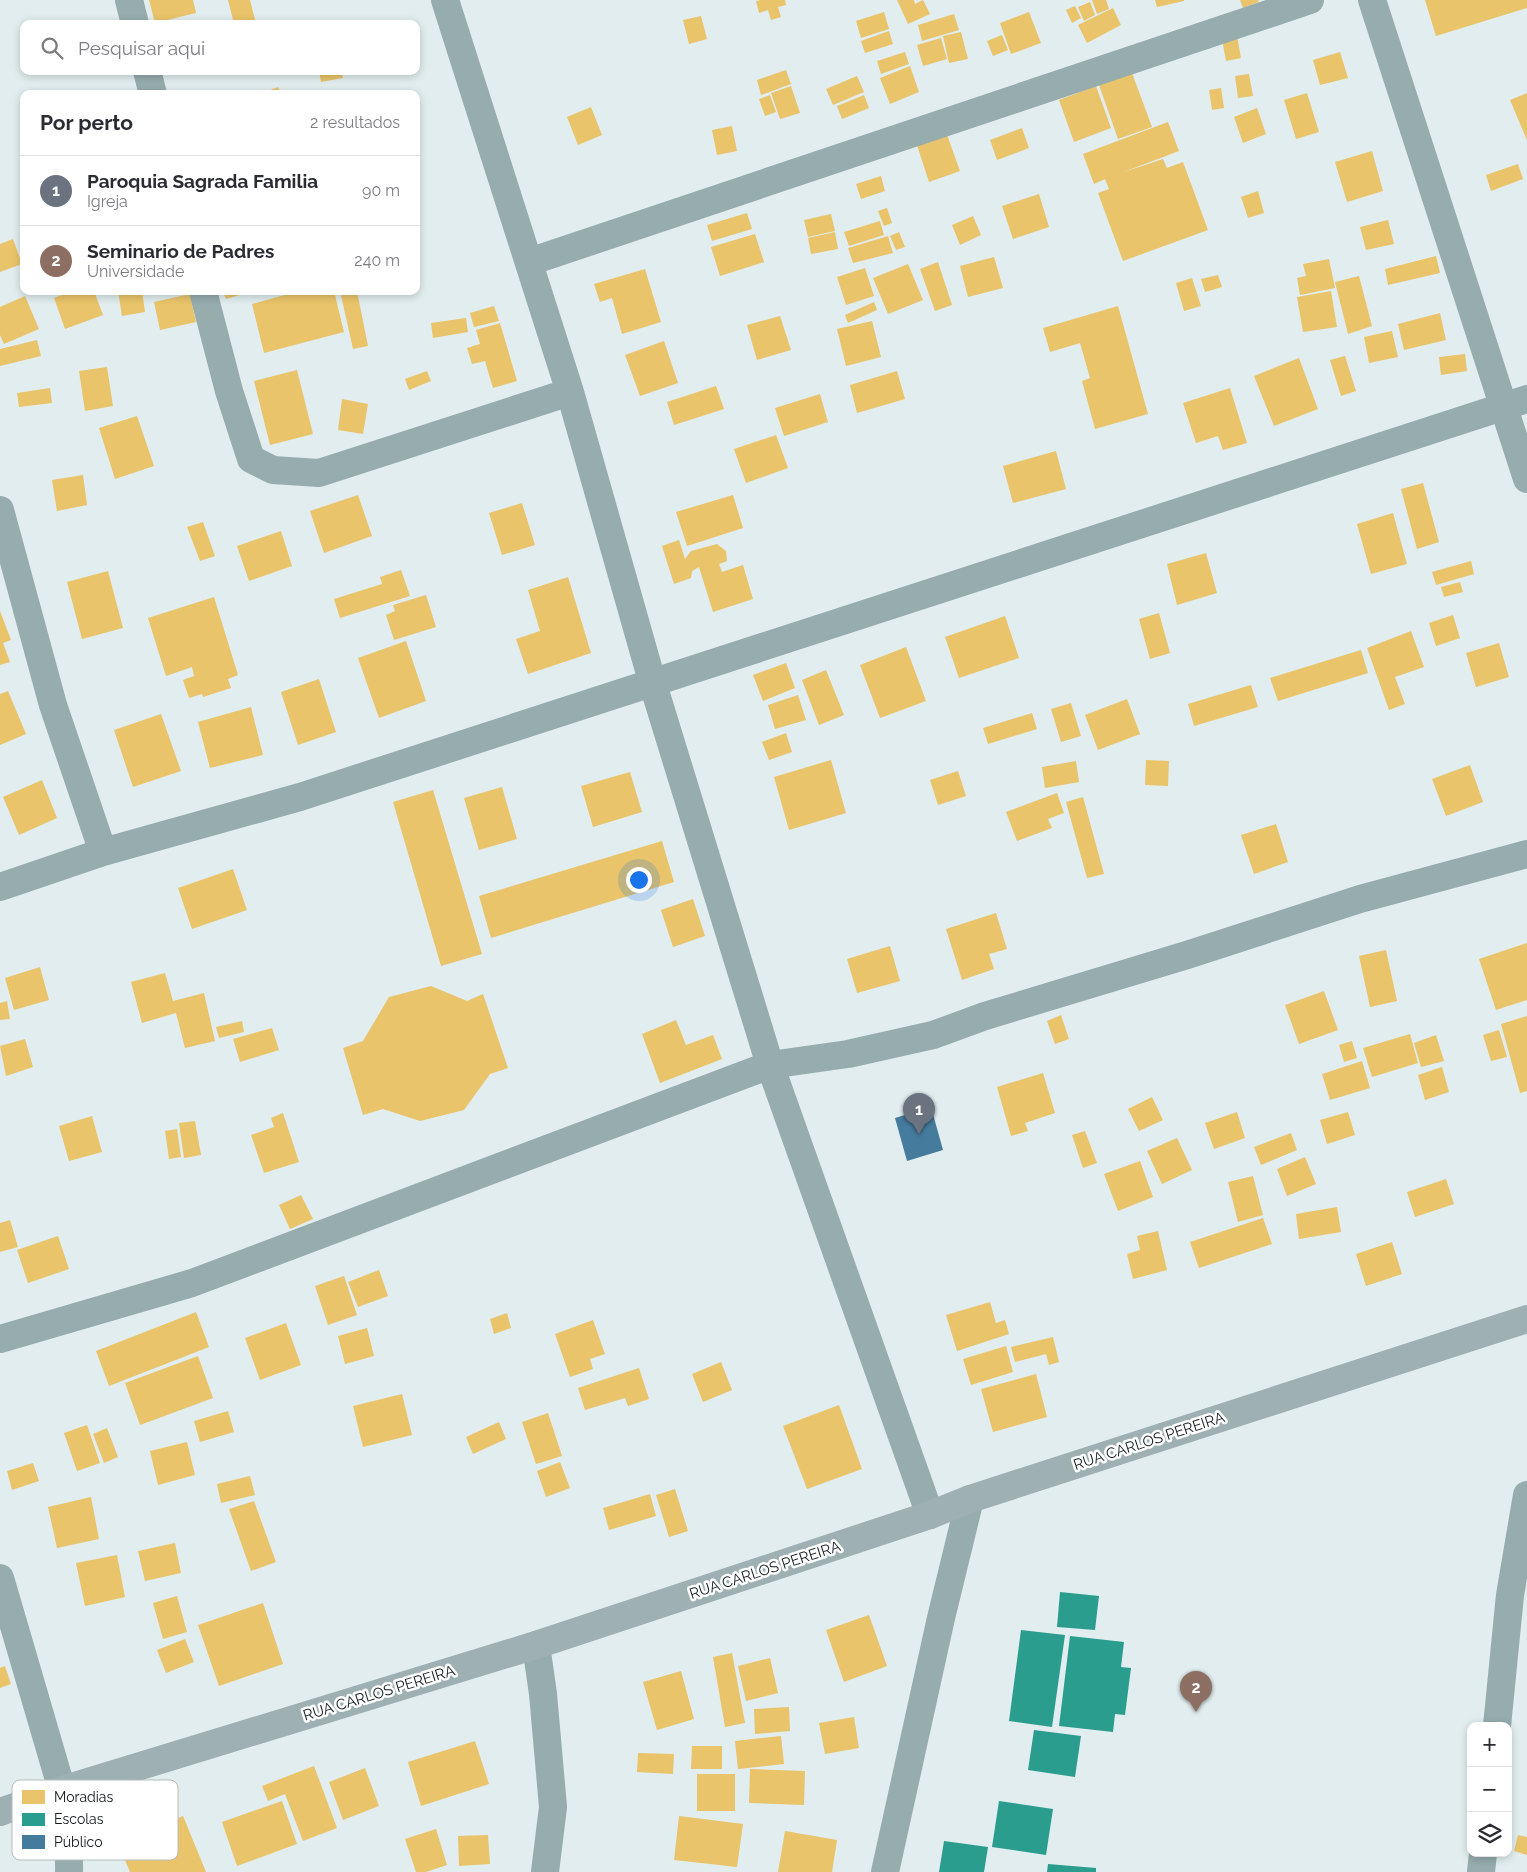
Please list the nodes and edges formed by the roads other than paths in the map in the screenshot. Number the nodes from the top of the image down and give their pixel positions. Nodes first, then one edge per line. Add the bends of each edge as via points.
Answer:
1 (129, 0) edge
2 (445, 0) edge
3 (1310, 0) edge
4 (1372, 0) edge
5 (134, 20) edge
6 (148, 75) edge
7 (152, 90) edge
8 (529, 262) junction
9 (204, 295) edge
10 (570, 392) junction
11 (1515, 403) edge
12 (1527, 479) edge
13 (0, 510) edge
14 (652, 681) junction
15 (103, 852) junction
16 (1527, 854) edge
17 (0, 887) edge
18 (770, 1065) junction
19 (1527, 1320) edge
20 (0, 1339) edge
21 (1527, 1495) edge
22 (970, 1498) junction
23 (930, 1515) junction
24 (0, 1578) edge
25 (1519, 1596) edge
26 (536, 1645) junction
27 (1498, 1722) edge
28 (59, 1780) edge
29 (95, 1780) edge
30 (12, 1808) edge
31 (0, 1812) edge
32 (1483, 1857) edge
33 (545, 1872) edge
34 (886, 1872) edge
35 (1481, 1872) edge

1 - 5 street
2 - 8 street
3 - 8 street
4 - 11 street
6 - 7 street
8 - 10 street
9 - 10 street via 228,391 251,459 273,470 319,473
10 - 14 street
11 - 12 street
11 - 14 street
13 - 15 street via 53,706
14 - 15 street via 300,797
14 - 18 street
15 - 17 street
16 - 18 street via 1360,899 933,1035 848,1054
18 - 20 street via 192,1283
18 - 23 street
19 - 22 main road, RUA CARLOS PEREIRA
21 - 25 street
22 - 23 main road, RUA CARLOS PEREIRA
22 - 34 street
23 - 26 main road, RUA CARLOS PEREIRA
24 - 28 street
25 - 27 street
26 - 29 main road, RUA CARLOS PEREIRA
26 - 33 street via 553,1807
30 - 31 main road, RUA CARLOS PEREIRA
32 - 35 street

